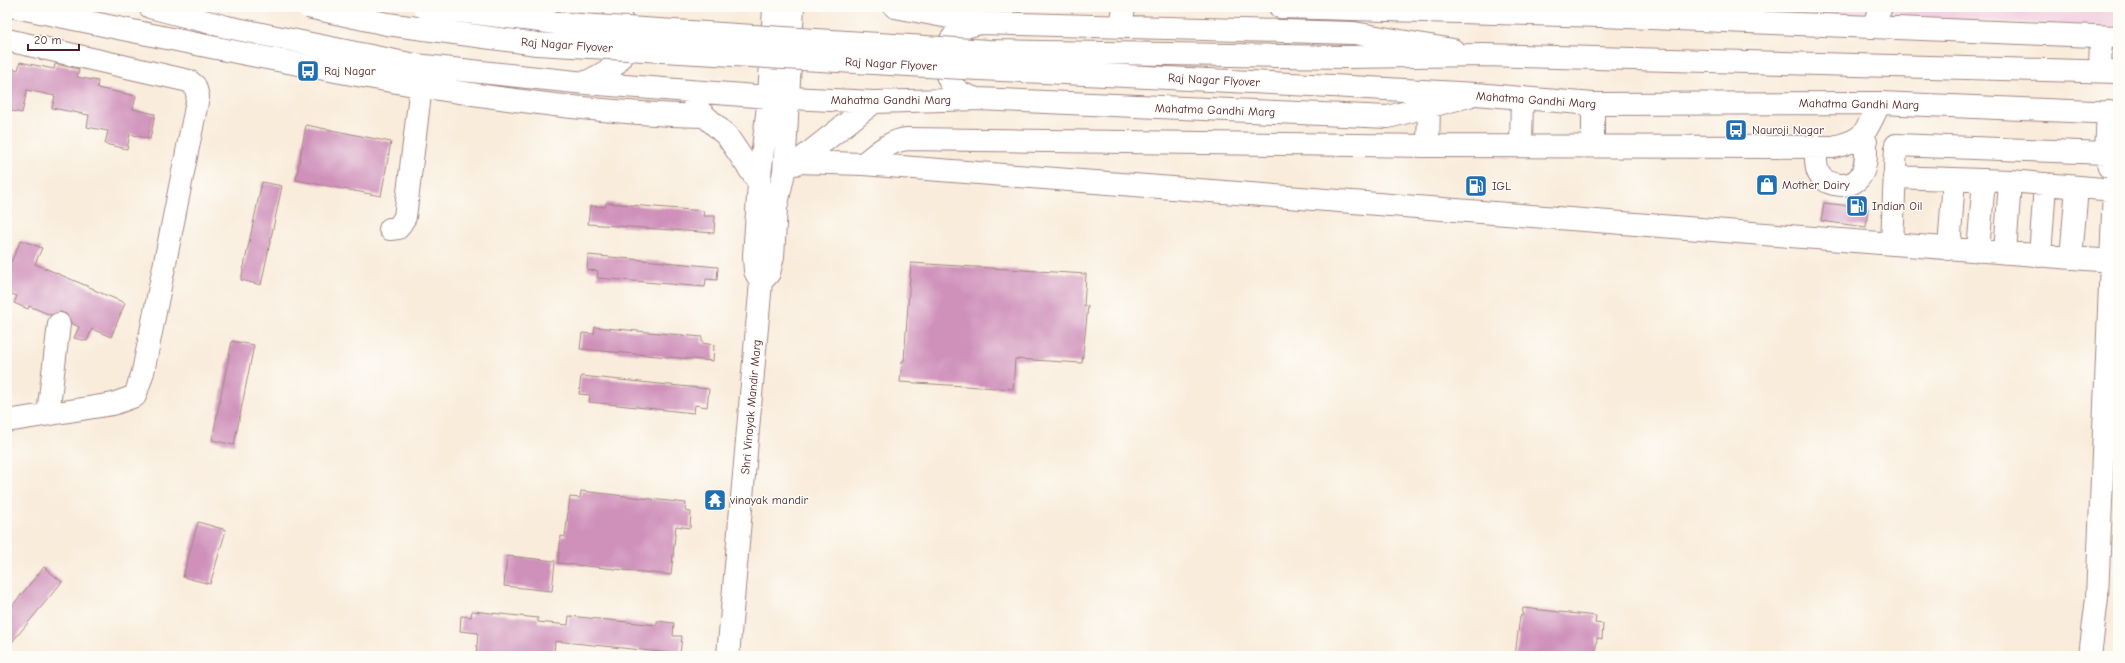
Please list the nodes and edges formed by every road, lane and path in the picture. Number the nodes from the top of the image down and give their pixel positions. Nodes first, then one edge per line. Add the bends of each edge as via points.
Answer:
1 (15, 7) edge
2 (150, 7) edge
3 (308, 7) edge
4 (424, 7) edge
5 (613, 7) edge
6 (774, 7) edge
7 (793, 7) edge
8 (895, 7) edge
9 (1290, 7) edge
10 (1828, 16) edge
11 (1122, 17) edge
12 (1877, 17) edge
13 (981, 23) junction
14 (227, 27) junction
15 (2110, 37) edge
16 (7, 40) edge
17 (221, 48) junction
18 (1483, 55) junction
19 (2109, 72) edge
20 (585, 82) junction
21 (421, 86) junction
22 (677, 91) junction
23 (1476, 94) junction
24 (779, 97) junction
25 (1522, 98) junction
26 (978, 99) junction
27 (874, 102) junction
28 (1880, 103) junction
29 (1593, 104) junction
30 (1429, 106) junction
31 (2113, 113) edge
32 (704, 116) junction
33 (1861, 142) junction
34 (1521, 145) junction
35 (1896, 145) junction
36 (1428, 146) junction
37 (1593, 146) junction
38 (1816, 147) junction
39 (2106, 153) junction
40 (863, 164) junction
41 (790, 167) junction
42 (1894, 177) junction
43 (1954, 179) junction
44 (1984, 180) junction
45 (2010, 181) junction
46 (759, 183) junction
47 (2116, 183) edge
48 (2045, 184) junction
49 (2077, 187) junction
50 (390, 229) dead end
51 (1892, 244) junction
52 (1949, 249) junction
53 (1978, 251) junction
54 (2005, 253) junction
55 (2040, 256) junction
56 (2071, 258) junction
57 (2114, 268) edge
58 (761, 282) junction
59 (2114, 306) edge
60 (59, 324) dead end
61 (48, 414) junction
62 (7, 421) edge
63 (728, 656) edge
64 (2090, 656) edge

1 - 17 street
2 - 14 street, Mahatma Gandhi Marg
3 - 23 street, Raj Nagar Flyover, bridge via 387,24 537,44
4 - 18 street, Raj Nagar Flyover, bridge via 565,24 988,51 1345,57
5 - 20 street via 623,24 624,48 619,60 611,68
6 - 24 street
7 - 24 street
8 - 13 street
9 - 10 street via 1602,16
10 - 12 street
11 - 13 street
11 - 18 street via 1354,33
12 - 15 street
13 - 26 street via 965,27 952,37 945,52 944,68 951,83 962,94
14 - 17 street
14 - 20 street, Mahatma Gandhi Marg via 415,65
15 - 19 street
16 - 61 street via 189,81 195,86 198,97 143,372 135,396 113,404
17 - 21 street
18 - 19 street
20 - 22 street, Mahatma Gandhi Marg
21 - 32 street via 520,102
21 - 50 street via 405,217 398,228
22 - 24 street, Mahatma Gandhi Marg
22 - 32 street
23 - 25 street, Mahatma Gandhi Marg
23 - 30 street, Mahatma Gandhi Marg
24 - 27 street, Mahatma Gandhi Marg
24 - 41 street, Shri Vinayak Mandir Marg
24 - 46 street
25 - 29 street, Mahatma Gandhi Marg
25 - 34 street
26 - 27 street, Mahatma Gandhi Marg
26 - 30 street, Mahatma Gandhi Marg via 1388,117
27 - 41 street
28 - 29 street, Mahatma Gandhi Marg
28 - 31 street, Mahatma Gandhi Marg
28 - 33 street via 1861,137
29 - 37 street
30 - 36 street
31 - 39 street
32 - 46 street via 727,136
33 - 35 street
33 - 38 street
33 - 38 street via 1864,168 1858,178 1850,184 1828,183 1822,178 1817,171
34 - 36 street
34 - 37 street
35 - 39 street
35 - 42 street
36 - 40 street via 897,140
37 - 38 street
39 - 47 street
40 - 41 street
40 - 51 street
41 - 58 street, Shri Vinayak Mandir Marg via 776,208 774,256 769,273
42 - 43 street
42 - 51 street
43 - 44 street
43 - 52 street
44 - 45 street
44 - 53 street
45 - 48 street
45 - 54 street
46 - 58 street via 754,256 755,271
47 - 49 street
47 - 57 street
48 - 49 street
48 - 55 street
49 - 56 street
51 - 52 street
52 - 53 street
53 - 54 street
54 - 55 street
55 - 56 street
56 - 57 street
57 - 59 street
58 - 63 street, Shri Vinayak Mandir Marg
59 - 64 street via 2097,598
60 - 61 street
61 - 62 street

